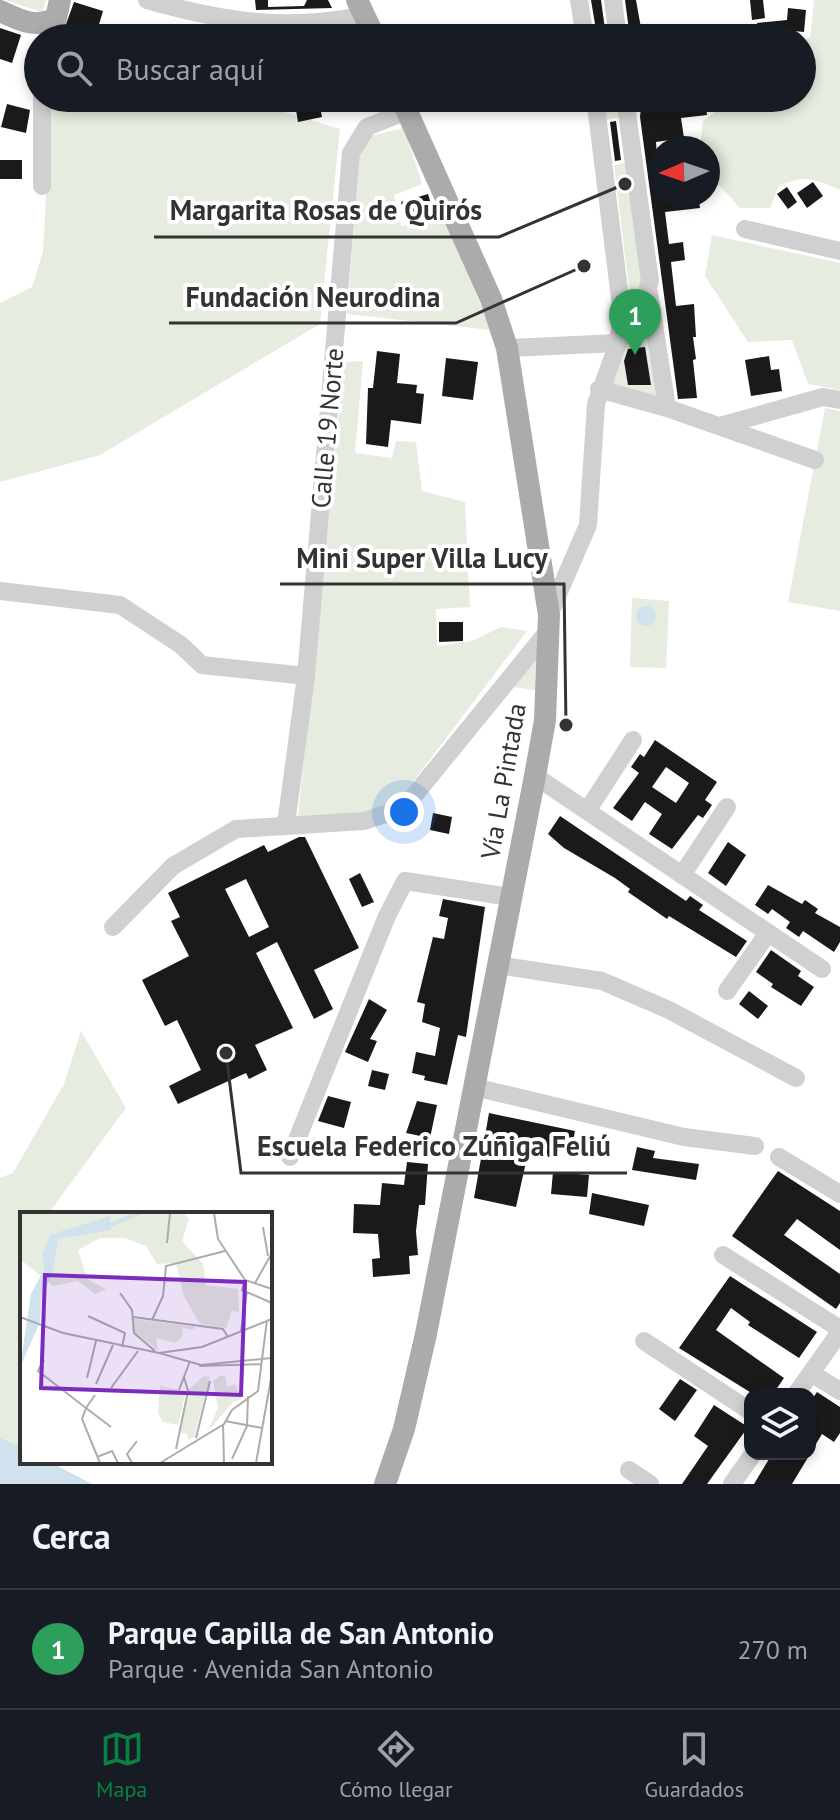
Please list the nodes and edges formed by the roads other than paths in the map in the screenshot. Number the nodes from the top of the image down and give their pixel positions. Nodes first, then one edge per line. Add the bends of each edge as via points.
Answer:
1 (60, 0) edge
2 (147, 0) edge
3 (579, 0) edge
4 (613, 0) edge
5 (361, 8) edge
6 (0, 11) edge
7 (27, 24) edge
8 (51, 24) edge
9 (260, 24) edge
10 (322, 24) edge
11 (583, 24) edge
12 (616, 24) edge
13 (42, 112) edge
14 (391, 112) edge
15 (408, 112) edge
16 (597, 112) edge
17 (627, 112) edge
18 (42, 186) dead end
19 (745, 229) dead end
20 (840, 251) edge
21 (649, 291) junction
22 (618, 343) junction
23 (507, 348) junction
24 (599, 389) junction
25 (840, 400) edge
26 (667, 408) junction
27 (720, 426) junction
28 (815, 460) dead end
29 (0, 591) edge
30 (549, 623) junction
31 (306, 676) junction
32 (633, 740) dead end
33 (535, 776) junction
34 (727, 807) dead end
35 (587, 811) junction
36 (286, 824) junction
37 (682, 875) junction
38 (511, 897) junction
39 (113, 927) dead end
40 (768, 933) junction
41 (497, 965) junction
42 (822, 969) dead end
43 (727, 991) dead end
44 (796, 1078) dead end
45 (474, 1087) junction
46 (755, 1146) dead end
47 (290, 1157) dead end
48 (779, 1157) dead end
49 (840, 1194) edge
50 (723, 1255) dead end
51 (840, 1331) edge
52 (644, 1341) dead end
53 (811, 1373) junction
54 (800, 1388) edge
55 (840, 1391) edge
56 (744, 1407) edge
57 (749, 1460) edge
58 (629, 1470) dead end
59 (385, 1484) edge
60 (650, 1484) edge
61 (732, 1484) edge

1 - 8 main road
2 - 9 street
3 - 11 street
4 - 12 street
5 - 10 street
6 - 7 main road
13 - 18 street
14 - 31 street, Calle 19 Norte via 367,127 351,153
15 - 23 main road, Vía La Pintada via 491,299
16 - 22 street via 623,304
17 - 21 street via 646,231
19 - 20 street
21 - 22 street
21 - 26 street
22 - 23 street
22 - 24 street
23 - 30 main road, Vía La Pintada
24 - 26 street
24 - 30 street via 588,525
25 - 27 street via 823,397
26 - 27 street
27 - 28 street
29 - 31 street via 120,605 202,665
30 - 33 main road, Vía La Pintada via 545,720
30 - 36 street via 404,808 364,821
31 - 36 street, Calle 19 Norte
32 - 35 street
33 - 35 street
33 - 38 main road, Vía La Pintada
34 - 37 street
35 - 37 street
36 - 39 street via 236,829 173,866
37 - 40 street
38 - 41 main road, Vía La Pintada
38 - 47 street via 405,881
40 - 42 street
40 - 43 street
41 - 44 street via 602,981 669,1010
41 - 45 main road, Vía La Pintada
45 - 46 street via 684,1137
45 - 59 main road, Vía La Pintada via 426,1334
48 - 49 street
50 - 51 street
51 - 53 street
52 - 56 street
53 - 54 street
53 - 55 street
57 - 61 street
58 - 60 street

